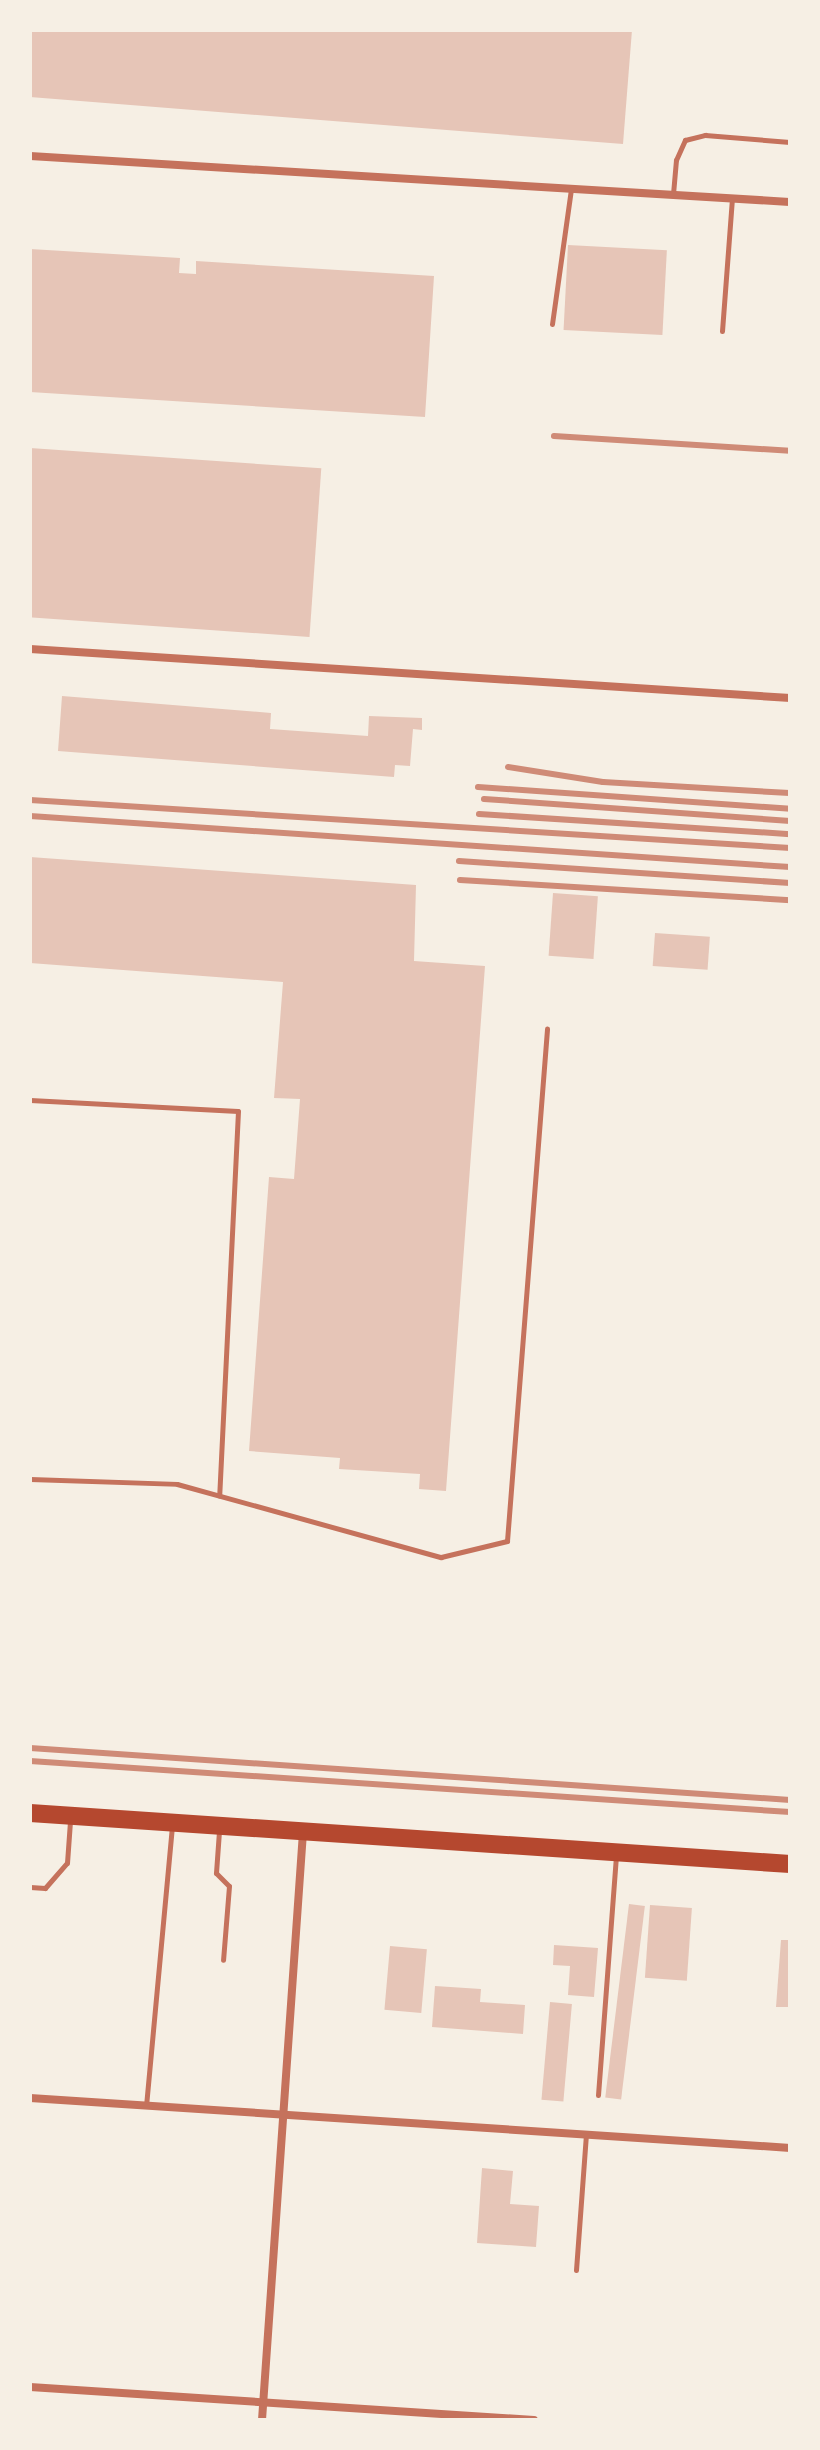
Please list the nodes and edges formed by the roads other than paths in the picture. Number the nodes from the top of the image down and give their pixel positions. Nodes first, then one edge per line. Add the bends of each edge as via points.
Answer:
1 (790, 142) edge
2 (30, 156) edge
3 (571, 189) junction
4 (673, 195) junction
5 (732, 199) junction
6 (790, 202) edge
7 (552, 324) dead end
8 (722, 331) dead end
9 (30, 649) edge
10 (790, 698) edge
11 (547, 1029) dead end
12 (30, 1100) edge
13 (30, 1479) edge
14 (219, 1496) junction
15 (30, 1813) edge
16 (70, 1816) junction
17 (172, 1823) junction
18 (219, 1826) junction
19 (303, 1831) junction
20 (617, 1852) junction
21 (790, 1864) edge
22 (30, 1887) edge
23 (223, 1960) dead end
24 (598, 2095) dead end
25 (30, 2098) edge
26 (146, 2106) junction
27 (284, 2114) junction
28 (586, 2134) junction
29 (790, 2148) edge
30 (576, 2270) dead end
31 (30, 2387) edge
32 (263, 2402) junction
33 (262, 2420) edge
34 (534, 2420) edge

1 - 4 lane via 705,135 685,140 676,160
2 - 3 street
3 - 4 street
3 - 7 lane
4 - 5 street
5 - 6 street
5 - 8 lane
9 - 10 street
11 - 14 lane via 507,1541 441,1557
12 - 14 lane via 238,1111
13 - 14 lane via 177,1484
15 - 16 main road
16 - 17 main road
16 - 22 lane via 67,1863 45,1888
17 - 18 main road
17 - 26 lane
18 - 19 main road
18 - 23 lane via 216,1873 229,1886
19 - 20 main road
19 - 27 street
20 - 21 main road
20 - 24 lane
25 - 26 street
26 - 27 street
27 - 28 street
27 - 32 street
28 - 29 street
28 - 30 lane
31 - 32 street
32 - 33 street
32 - 34 street

